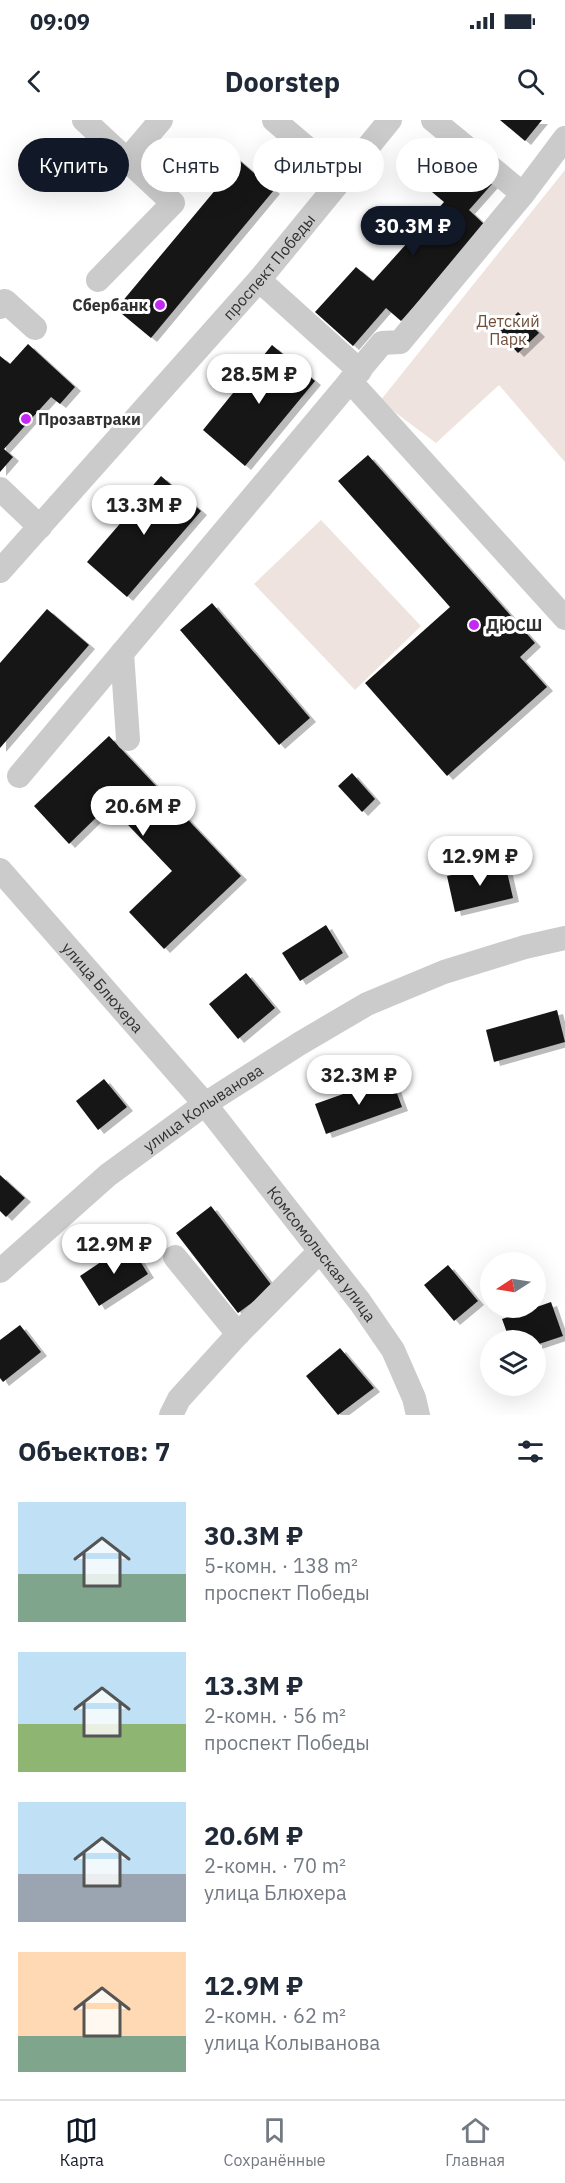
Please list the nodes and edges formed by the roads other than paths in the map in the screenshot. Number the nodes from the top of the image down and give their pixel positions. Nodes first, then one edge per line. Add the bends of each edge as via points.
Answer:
1 (84, 120) edge
2 (161, 120) edge
3 (274, 120) edge
4 (390, 120) edge
5 (433, 120) edge
6 (103, 138) edge
7 (295, 138) edge
8 (375, 138) edge
9 (565, 138) edge
10 (129, 158) edge
11 (129, 162) edge
12 (331, 192) edge
13 (523, 194) junction
14 (98, 280) dead end
15 (259, 280) junction
16 (0, 307) edge
17 (35, 328) dead end
18 (355, 376) junction
19 (0, 489) edge
20 (40, 527) junction
21 (0, 571) edge
22 (565, 618) edge
23 (122, 653) junction
24 (128, 738) dead end
25 (19, 776) dead end
26 (0, 870) edge
27 (565, 938) edge
28 (205, 1104) junction
29 (319, 1252) junction
30 (175, 1257) dead end
31 (0, 1271) edge
32 (238, 1334) junction
33 (171, 1415) edge
34 (418, 1415) edge

1 - 6 street
2 - 10 street
3 - 7 street
4 - 8 street, проспект Победы
5 - 13 street
9 - 13 street
11 - 14 street via 173,203
12 - 15 street, проспект Победы
13 - 18 street via 400,342 382,343
15 - 18 street
15 - 20 street, проспект Победы
16 - 17 street via 5,301
18 - 22 street
18 - 23 street
19 - 20 street
20 - 21 street, проспект Победы
23 - 24 street
23 - 25 street
26 - 28 street, улица Блюхера
27 - 28 street, улица Колыванова via 444,972 367,1004
28 - 29 street, Комсомольская улица
28 - 31 street, улица Колыванова via 108,1175
29 - 32 street
29 - 34 street, Комсомольская улица via 393,1350
30 - 32 street
32 - 33 street via 179,1399

